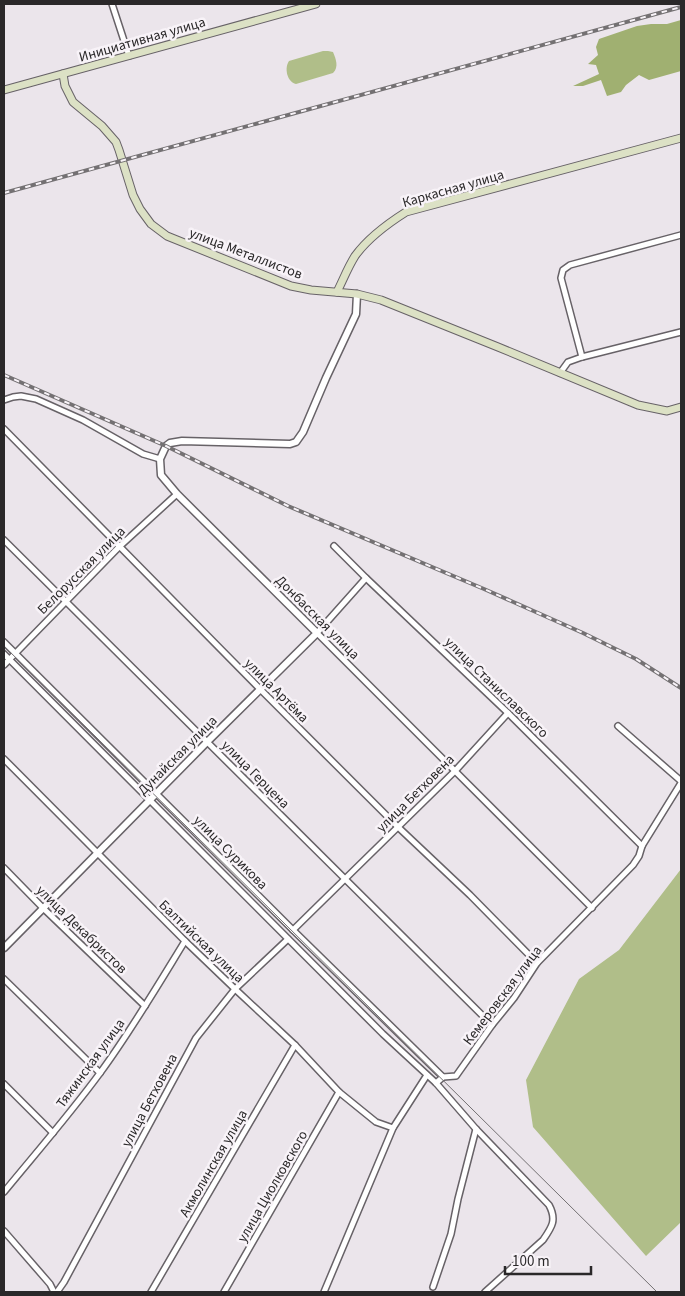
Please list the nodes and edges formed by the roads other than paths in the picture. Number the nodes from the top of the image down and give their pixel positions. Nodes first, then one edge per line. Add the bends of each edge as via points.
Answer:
1 (112, 4) edge
2 (316, 4) edge
3 (129, 56) junction
4 (63, 74) junction
5 (4, 90) edge
6 (681, 138) edge
7 (681, 235) edge
8 (337, 292) junction
9 (357, 294) junction
10 (681, 332) edge
11 (582, 357) junction
12 (560, 373) junction
13 (4, 400) edge
14 (681, 407) edge
15 (4, 429) edge
16 (160, 459) junction
17 (177, 494) junction
18 (4, 540) edge
19 (334, 546) dead end
20 (119, 547) junction
21 (366, 578) junction
22 (66, 601) junction
23 (317, 633) junction
24 (4, 642) edge
25 (15, 653) junction
26 (4, 654) edge
27 (9, 659) junction
28 (4, 665) edge
29 (260, 689) junction
30 (508, 713) junction
31 (618, 726) dead end
32 (207, 742) junction
33 (4, 759) edge
34 (455, 770) junction
35 (681, 782) edge
36 (156, 794) junction
37 (149, 800) junction
38 (398, 827) junction
39 (642, 846) junction
40 (97, 853) junction
41 (4, 868) edge
42 (345, 879) junction
43 (43, 908) junction
44 (592, 908) junction
45 (294, 930) junction
46 (288, 938) junction
47 (185, 941) junction
48 (4, 948) edge
49 (537, 963) junction
50 (4, 979) edge
51 (235, 989) junction
52 (145, 1006) junction
53 (492, 1025) junction
54 (295, 1045) junction
55 (100, 1073) junction
56 (427, 1075) junction
57 (443, 1077) junction
58 (436, 1083) junction
59 (4, 1084) edge
60 (339, 1092) junction
61 (393, 1128) junction
62 (476, 1129) junction
63 (53, 1133) junction
64 (4, 1192) edge
65 (4, 1231) edge
66 (433, 1287) dead end
67 (55, 1292) edge
68 (151, 1292) edge
69 (224, 1292) edge
70 (324, 1292) edge
71 (485, 1292) edge

1 - 3 street
2 - 3 main road, Инициативная улица
3 - 4 main road, Инициативная улица
4 - 5 main road, Инициативная улица
4 - 8 main road, улица Металлистов via 73,102 116,142 133,195 151,224 167,236 291,286
6 - 8 main road, Каркасная улица via 406,212 389,222 356,255
7 - 11 street via 570,265 563,270 561,278
8 - 9 main road, улица Металлистов
9 - 12 main road, улица Металлистов via 380,300
9 - 16 street via 356,314 296,442 170,443
10 - 11 street
11 - 12 street via 568,362
12 - 14 main road, улица Металлистов via 638,405 667,410
13 - 16 street via 22,396 36,399 83,420 143,454
15 - 20 street, улица Артёма
16 - 17 street, Донбасская улица via 161,475
17 - 20 street, Белорусская улица
17 - 23 street, Донбасская улица
18 - 22 street, улица Герцена
19 - 21 street, улица Станиславского
20 - 22 street, Белорусская улица
20 - 29 street, улица Артёма
21 - 23 street, Дунайская улица
21 - 30 street, улица Станиславского
22 - 25 street, Белорусская улица
22 - 32 street, улица Герцена
23 - 29 street, Дунайская улица
23 - 34 street, Донбасская улица
24 - 25 street, улица Сурикова
25 - 27 street, Белорусская улица
25 - 36 street, улица Сурикова
26 - 27 street, улица Сурикова
27 - 28 street, Белорусская улица
27 - 37 street, улица Сурикова
29 - 32 street, Дунайская улица
29 - 38 street, улица Артёма
30 - 34 street, улица Бетховена
30 - 39 street, улица Станиславского
31 - 35 street
32 - 36 street, Дунайская улица
32 - 42 street, улица Герцена
33 - 40 street, Балтийская улица
34 - 38 street, улица Бетховена
34 - 44 street, Донбасская улица
35 - 39 street, Кемеровская улица
36 - 37 street, Дунайская улица
36 - 45 street, улица Сурикова
37 - 40 street, Дунайская улица
37 - 46 street, улица Сурикова
38 - 42 street, улица Бетховена
38 - 49 street, улица Артёма
39 - 44 street, Кемеровская улица via 633,865
40 - 43 street, Дунайская улица
40 - 47 street, Балтийская улица
41 - 43 street, улица Декабристов
42 - 45 street, улица Бетховена
42 - 53 street, улица Герцена
43 - 48 street, Дунайская улица
43 - 52 street, улица Декабристов
44 - 49 street, Кемеровская улица
45 - 57 street, улица Сурикова
46 - 51 street, улица Бетховена
46 - 56 street, улица Сурикова
47 - 51 street, Балтийская улица
47 - 52 street, Тяжинская улица
49 - 53 street, Кемеровская улица
50 - 55 street
51 - 54 street, Балтийская улица
51 - 67 street, улица Бетховена via 196,1038 64,1282
52 - 55 street, Тяжинская улица
53 - 57 street, Кемеровская улица via 456,1076
54 - 60 street, Балтийская улица
54 - 68 street, Акмолинская улица
55 - 63 street, Тяжинская улица
56 - 58 street, улица Сурикова
56 - 61 street
57 - 58 street, Кемеровская улица
58 - 62 street, улица Сурикова
59 - 63 street
60 - 61 street, Балтийская улица via 376,1122
60 - 69 street, улица Циолковского
61 - 70 street
62 - 66 street via 451,1234
62 - 71 street, улица Сурикова via 550,1205 553,1213 553,1222 543,1240
63 - 64 street, Тяжинская улица
65 - 67 street

